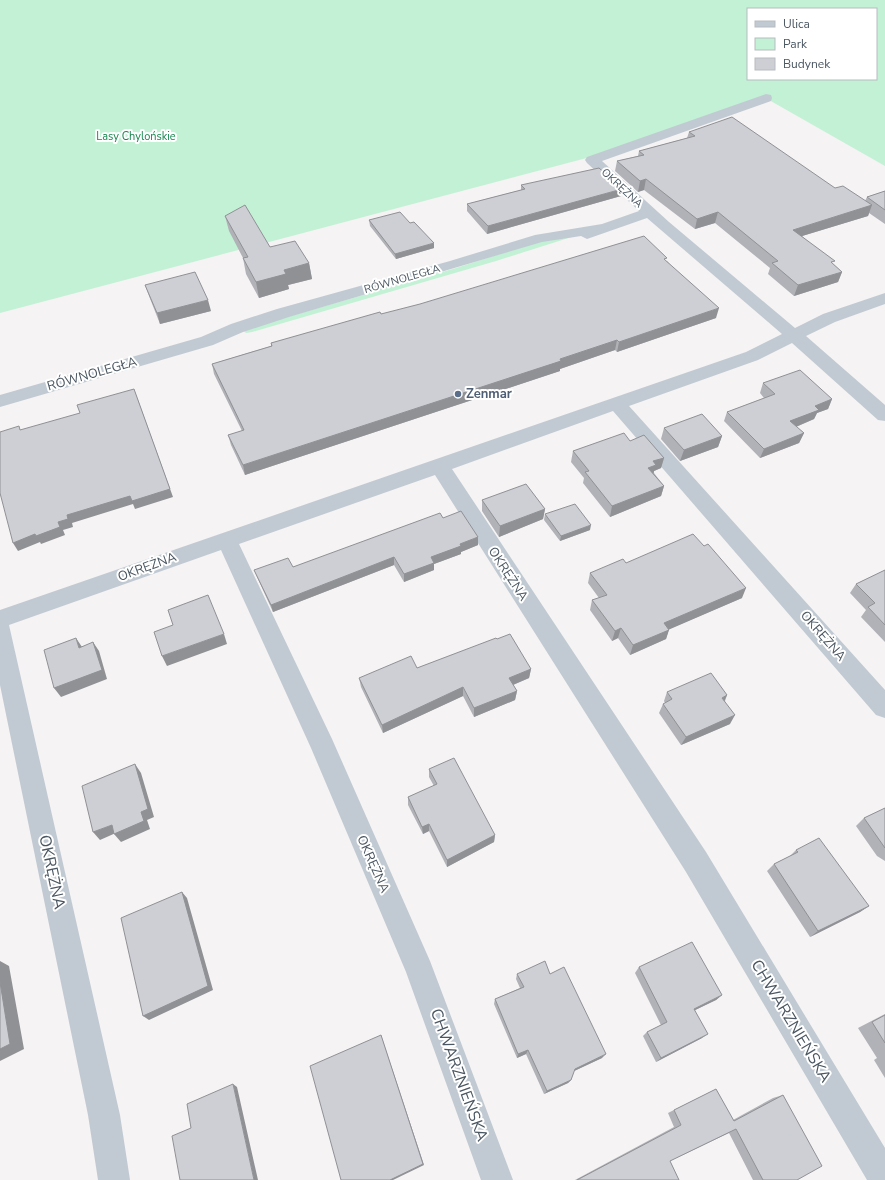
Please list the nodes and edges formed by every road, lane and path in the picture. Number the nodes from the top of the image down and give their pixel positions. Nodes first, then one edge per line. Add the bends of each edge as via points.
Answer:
1 (766, 98) dead end
2 (648, 212) junction
3 (885, 298) edge
4 (794, 335) junction
5 (0, 401) edge
6 (617, 404) junction
7 (885, 415) edge
8 (439, 465) junction
9 (226, 539) junction
10 (0, 619) edge
11 (0, 630) edge
12 (885, 707) edge
13 (696, 862) joint
14 (420, 971) joint
15 (885, 1179) edge
16 (114, 1180) edge
17 (498, 1180) edge

1 - 2 street, OKRĘŻNA via 592,160
2 - 4 street, OKRĘŻNA
2 - 5 street, RÓWNOLEGŁA via 526,256 310,319 244,336 207,341
3 - 4 street via 829,318
4 - 6 street, OKRĘŻNA via 752,356
4 - 7 street, OKRĘŻNA
6 - 8 street, OKRĘŻNA
6 - 12 street, OKRĘŻNA
8 - 9 street, OKRĘŻNA
8 - 13 street, OKRĘŻNA
9 - 10 street, OKRĘŻNA
9 - 14 street, OKRĘŻNA via 323,748
11 - 16 street, OKRĘŻNA via 104,1115
13 - 15 street, CHWARZNIEŃSKA
14 - 17 street, CHWARZNIEŃSKA

